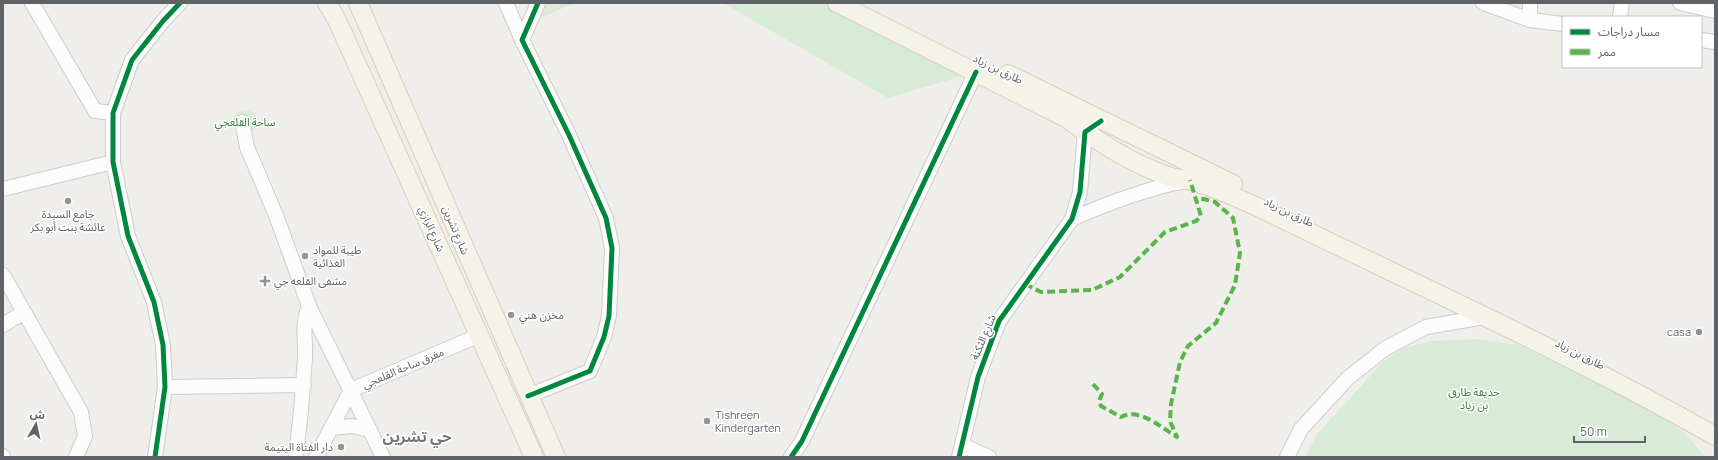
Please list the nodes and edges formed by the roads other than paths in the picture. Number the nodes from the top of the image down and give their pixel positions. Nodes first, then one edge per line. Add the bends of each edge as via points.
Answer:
1 (32, 3) edge
2 (180, 3) edge
3 (327, 3) edge
4 (358, 3) edge
5 (506, 3) edge
6 (538, 3) edge
7 (837, 3) edge
8 (861, 3) edge
9 (1483, 3) edge
10 (1530, 3) edge
11 (1622, 3) edge
12 (1680, 3) edge
13 (1715, 11) edge
14 (1620, 16) edge
15 (1530, 20) junction
16 (1562, 24) edge
17 (522, 40) junction
18 (1702, 40) edge
19 (1715, 42) edge
20 (976, 72) junction
21 (113, 113) junction
22 (1101, 121) junction
23 (242, 122) dead end
24 (1085, 132) junction
25 (1178, 158) junction
26 (113, 162) junction
27 (1166, 181) junction
28 (3, 189) edge
29 (1072, 219) junction
30 (3, 275) edge
31 (309, 306) junction
32 (24, 312) junction
33 (1484, 317) junction
34 (3, 325) edge
35 (480, 335) junction
36 (304, 385) junction
37 (166, 387) junction
38 (351, 390) junction
39 (528, 396) junction
40 (1715, 424) edge
41 (332, 428) junction
42 (370, 430) junction
43 (1715, 436) edge
44 (960, 451) edge
45 (76, 457) edge
46 (155, 457) edge
47 (296, 457) edge
48 (316, 457) edge
49 (383, 457) edge
50 (534, 457) edge
51 (556, 457) edge
52 (791, 457) edge
53 (989, 457) edge
54 (1287, 457) edge

1 - 21 street via 95,111
2 - 21 street via 132,60
3 - 35 main road, شارع الرازي
4 - 39 main road, شارع تشرين
5 - 17 street
6 - 17 street
7 - 20 main road
8 - 22 main road, طارق بن زياد
9 - 15 street
10 - 15 street
11 - 14 street
12 - 13 street
15 - 16 street
17 - 39 street via 606,218 612,248 609,316 604,337 590,371
18 - 19 street
20 - 24 main road via 1068,119
20 - 52 street via 802,441
21 - 26 street
22 - 24 street
22 - 25 main road, طارق بن زياد
23 - 31 street via 247,147 277,218
24 - 27 main road
24 - 29 street via 1080,192
25 - 27 street
25 - 40 main road, طارق بن زياد via 1500,314
26 - 28 street
26 - 37 street via 128,236 154,302 163,346
27 - 29 street
27 - 33 main road via 1190,180 1223,191
29 - 44 street, شارع الثكنة via 999,321 978,377
30 - 32 street
31 - 36 street via 303,331
31 - 38 street
32 - 34 street
32 - 45 street via 81,412 85,436
33 - 43 main road
33 - 54 street via 1426,327 1386,348 1348,378 1301,429
35 - 38 street, مفرق ساحة القلعجي
35 - 50 main road, شارع الرازي
36 - 37 street
36 - 47 street
37 - 46 street
38 - 41 street, مفرق ساحة القلعجي
38 - 42 street
39 - 51 main road, شارع تشرين
41 - 42 street via 352,426
41 - 48 street, مفرق ساحة القلعجي
42 - 49 street
44 - 53 street

